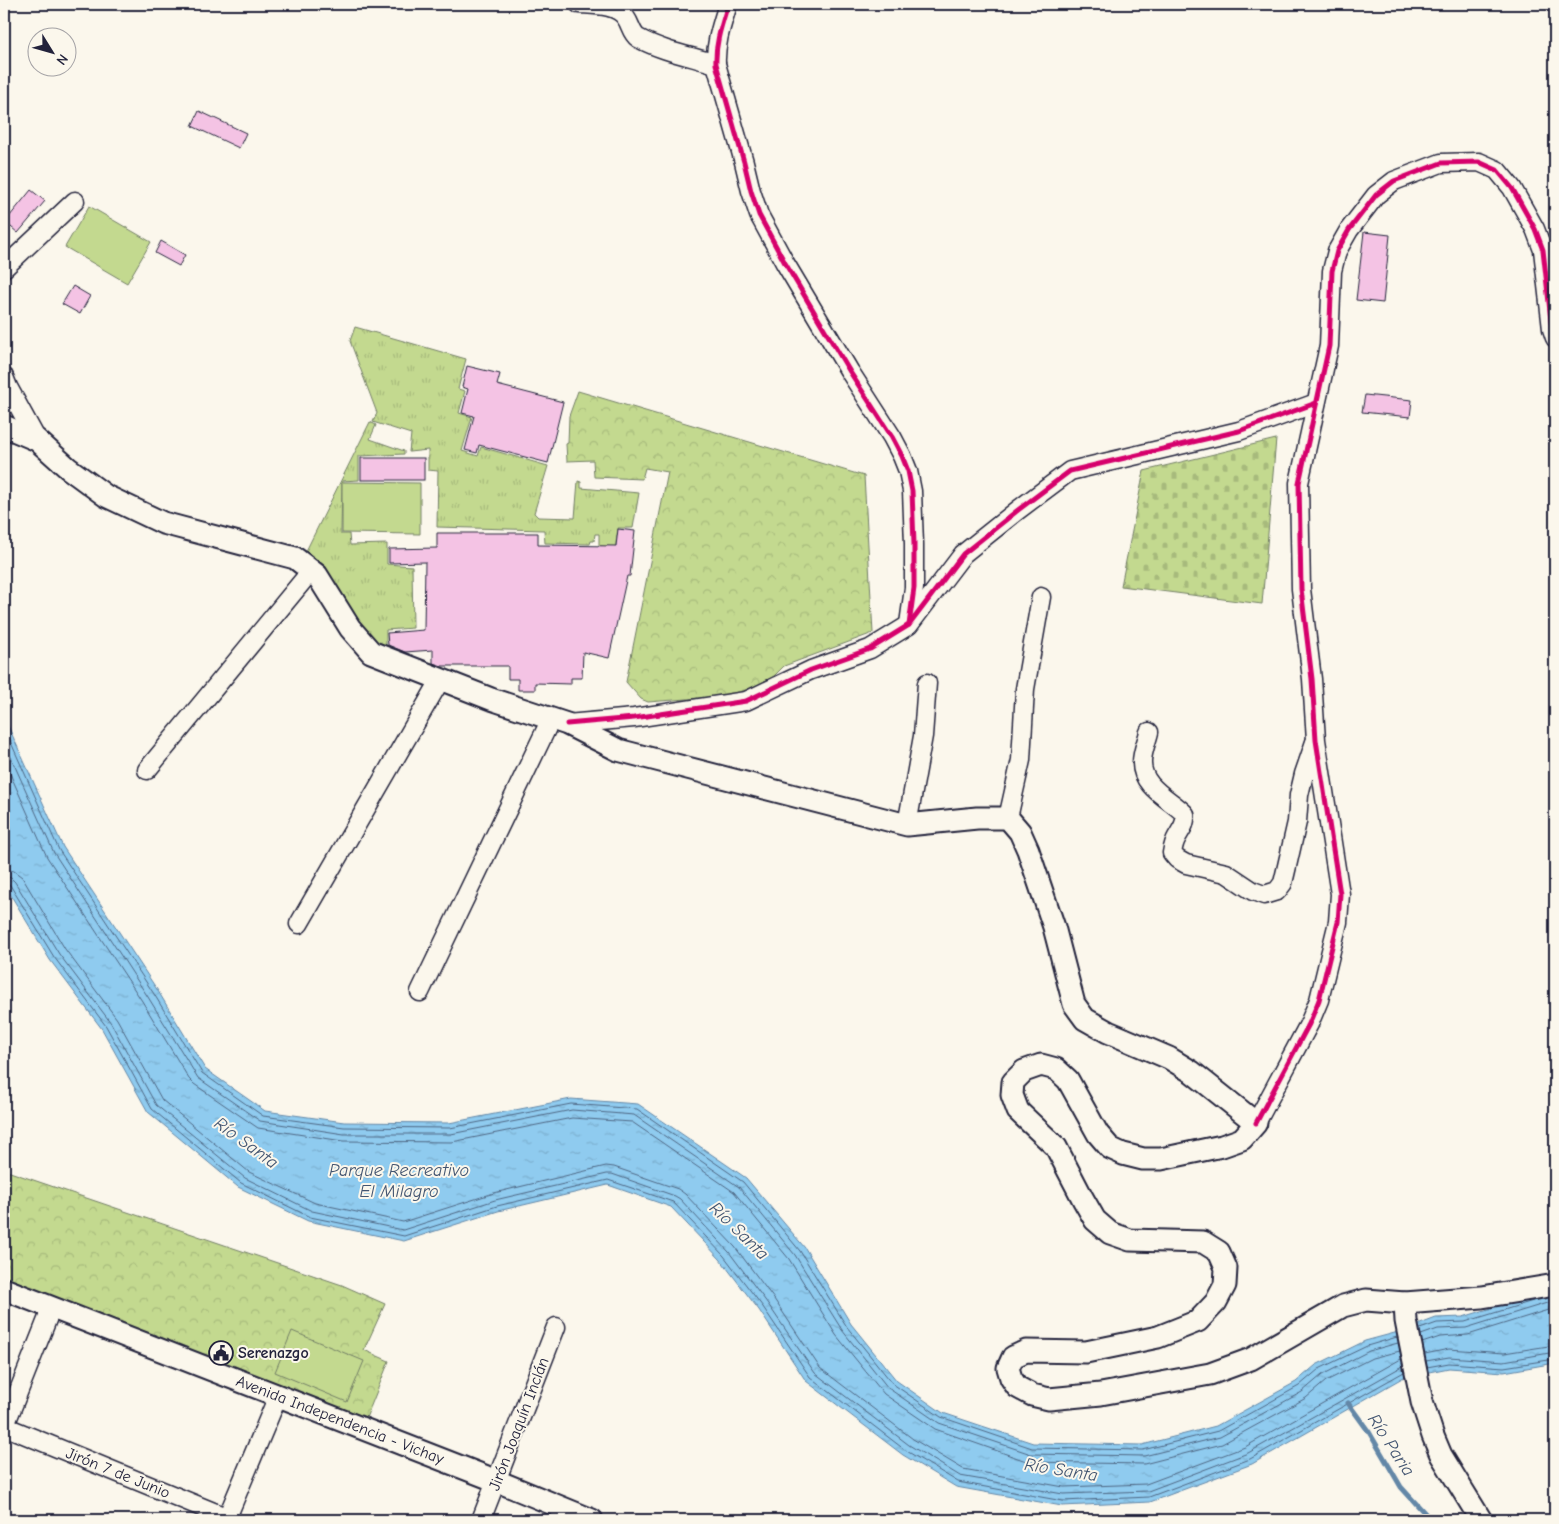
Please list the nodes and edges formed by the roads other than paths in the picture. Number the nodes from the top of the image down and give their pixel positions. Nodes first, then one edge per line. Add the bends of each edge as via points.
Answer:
1 (579, 4) edge
2 (728, 4) edge
3 (716, 64) junction
4 (75, 201) dead end
5 (4, 268) edge
6 (1555, 338) edge
7 (4, 377) edge
8 (1316, 403) junction
9 (4, 426) edge
10 (38, 440) junction
11 (311, 571) junction
12 (1041, 597) dead end
13 (909, 625) junction
14 (441, 679) junction
15 (927, 683) dead end
16 (559, 721) junction
17 (1150, 732) dead end
18 (1316, 740) junction
19 (148, 770) dead end
20 (1008, 818) junction
21 (907, 825) junction
22 (299, 924) dead end
23 (420, 992) dead end
24 (1256, 1123) junction
25 (1555, 1284) edge
26 (4, 1289) edge
27 (52, 1307) junction
28 (1406, 1312) junction
29 (556, 1327) dead end
30 (278, 1396) junction
31 (4, 1427) edge
32 (497, 1481) junction
33 (228, 1519) edge
34 (481, 1520) edge
35 (592, 1520) edge
36 (1481, 1520) edge

1 - 3 street via 610,7 619,11 635,36 646,42
2 - 3 street via 718,36
3 - 13 street via 759,214 850,372 892,437 908,471 914,544 914,588
4 - 5 street
6 - 8 street via 1543,250 1512,188 1497,170 1478,162 1441,163 1394,181 1376,195 1337,251 1332,271 1329,346
7 - 10 street
8 - 13 street via 1239,431 1070,471 963,554
8 - 18 street via 1299,483 1301,589
9 - 10 main road
10 - 11 main road via 68,468 106,496 163,523 295,558
11 - 14 main road via 317,575 350,628 371,652
11 - 19 street
12 - 20 street via 1025,689 1021,760
13 - 16 street via 870,649 811,670 746,701 634,718
14 - 16 main road
14 - 22 street
15 - 21 street via 923,736
16 - 21 main road via 618,750
16 - 23 street
17 - 18 street via 1142,762 1144,775 1152,788 1185,814 1184,828 1176,837 1172,853 1186,864 1226,873 1252,891 1264,895 1277,891 1283,883 1297,822 1298,795
18 - 24 street via 1340,894 1338,922 1319,1000
20 - 21 main road
20 - 24 main road via 1020,832 1028,850 1054,927 1074,1004 1085,1019 1169,1058 1192,1072
24 - 28 main road via 1242,1139 1222,1146 1161,1159 1142,1159 1110,1148 1098,1134 1068,1080 1056,1069 1041,1064 1024,1071 1013,1082 1012,1095 1018,1111 1056,1146 1095,1220 1110,1233 1130,1240 1203,1242 1218,1252 1226,1268 1225,1285 1216,1302 1198,1321 1158,1337 1086,1352 1026,1351 1013,1357 1008,1368 1017,1387 1048,1399 1101,1394 1210,1374 1252,1359 1343,1306 1366,1300
25 - 28 main road
26 - 27 main road, Avenida Independencia - Vichay
27 - 30 main road, Avenida Independencia - Vichay
27 - 31 street
28 - 36 main road via 1422,1402 1433,1436
29 - 32 street, Jirón Joaquín Inclán
30 - 32 main road, Avenida Independencia - Vichay
30 - 33 street
31 - 33 street, Jirón 7 de Junio
32 - 34 street, Jirón Joaquín Inclán
32 - 35 main road, Avenida Independencia - Vichay

